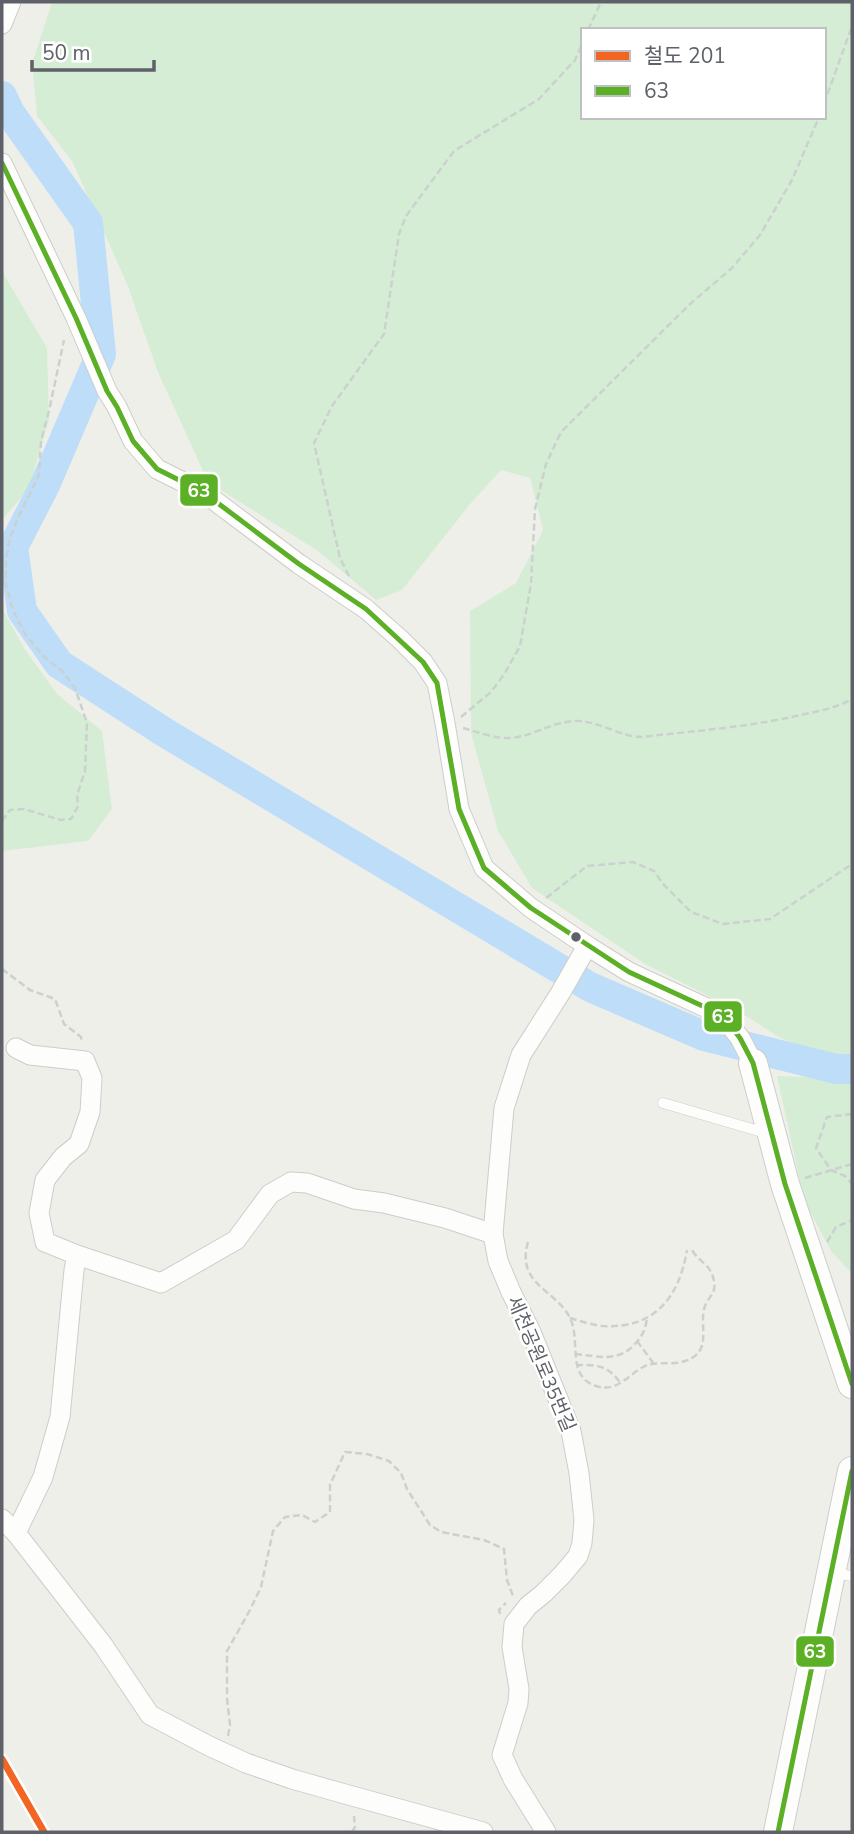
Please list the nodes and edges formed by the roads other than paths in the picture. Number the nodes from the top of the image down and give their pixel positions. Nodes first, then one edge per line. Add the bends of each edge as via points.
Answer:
1 (10, 2) edge
2 (2, 24) edge
3 (2, 163) edge
4 (585, 951) junction
5 (16, 1048) dead end
6 (753, 1063) joint
7 (663, 1104) dead end
8 (773, 1135) junction
9 (493, 1234) junction
10 (78, 1255) junction
11 (852, 1384) edge
12 (852, 1471) edge
13 (9, 1526) edge
14 (842, 1574) edge
15 (482, 1832) edge
16 (546, 1832) edge
17 (778, 1832) edge

1 - 2 street
3 - 4 street via 133,441 157,470 203,492 366,609 423,662 436,682 459,809 484,868
4 - 6 street via 722,1014
4 - 9 street, 세천공원로35번길 via 521,1055 504,1108
5 - 10 street via 30,1055 85,1061 92,1077 90,1112 79,1144 45,1180 39,1213 45,1242
6 - 8 street
7 - 8 lane
8 - 11 street
9 - 10 street via 291,1182 270,1194 236,1240 161,1283
9 - 16 street, 세천공원로35번길 via 510,1292 571,1431 584,1520 578,1556 528,1606 513,1631 518,1703 502,1755
10 - 13 street via 60,1417 43,1477
12 - 14 street
13 - 15 street via 103,1645 150,1715 246,1763
14 - 17 street

